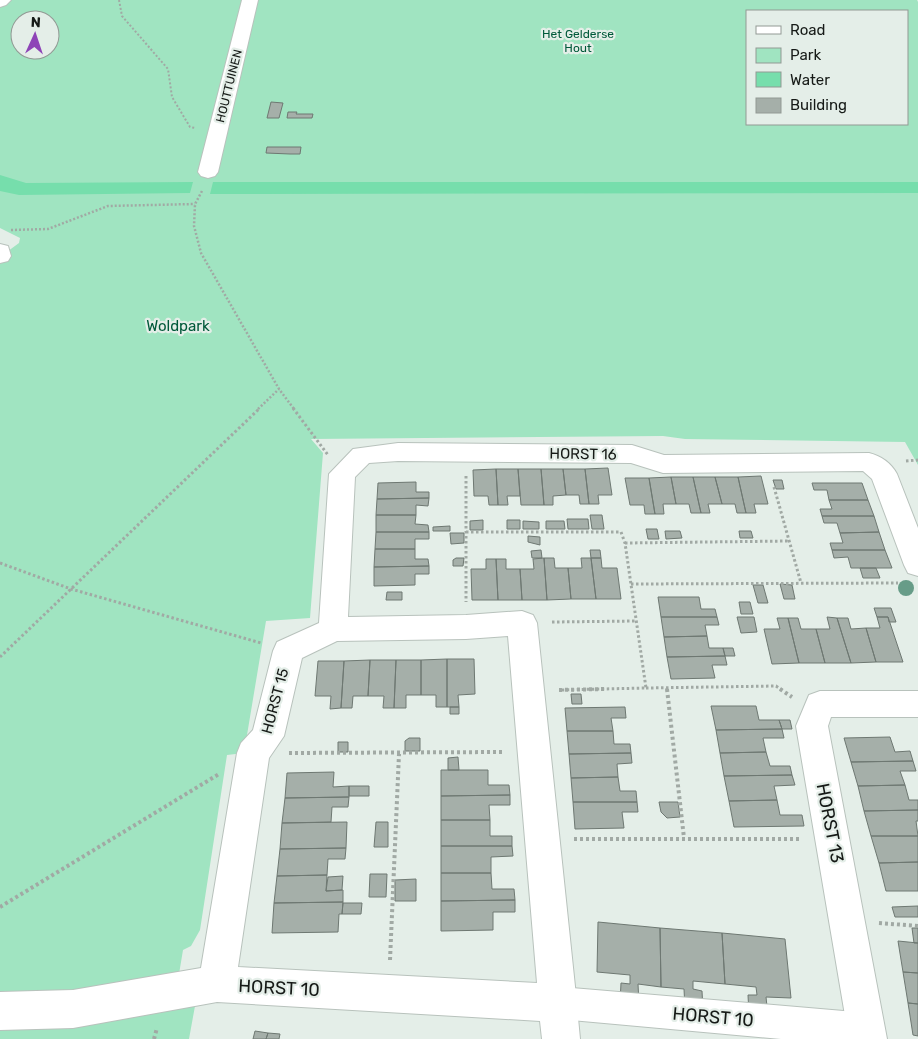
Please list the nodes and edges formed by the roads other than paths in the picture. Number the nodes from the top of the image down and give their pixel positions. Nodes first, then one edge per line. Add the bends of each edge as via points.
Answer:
1 (3, 0) edge
2 (250, 0) edge
3 (0, 2) edge
4 (208, 172) dead end
5 (0, 251) edge
6 (0, 256) edge
7 (913, 574) edge
8 (333, 629) junction
9 (918, 704) edge
10 (217, 984) junction
11 (0, 1011) edge
12 (560, 1021) edge
13 (868, 1035) edge

1 - 3 street
2 - 4 street, HOUTTUINEN
5 - 6 street
7 - 8 street, HORST 16 via 884,474 868,462 663,464 632,454 398,452 362,455 342,474
8 - 10 street, HORST 15 via 288,651 268,736 254,753
8 - 12 street, HORST 15 via 522,623
9 - 13 street, HORST 13 via 820,704 812,726
10 - 11 street, HORST 10 via 72,1009
10 - 12 street, HORST 10 via 389,995
12 - 13 street, HORST 10

